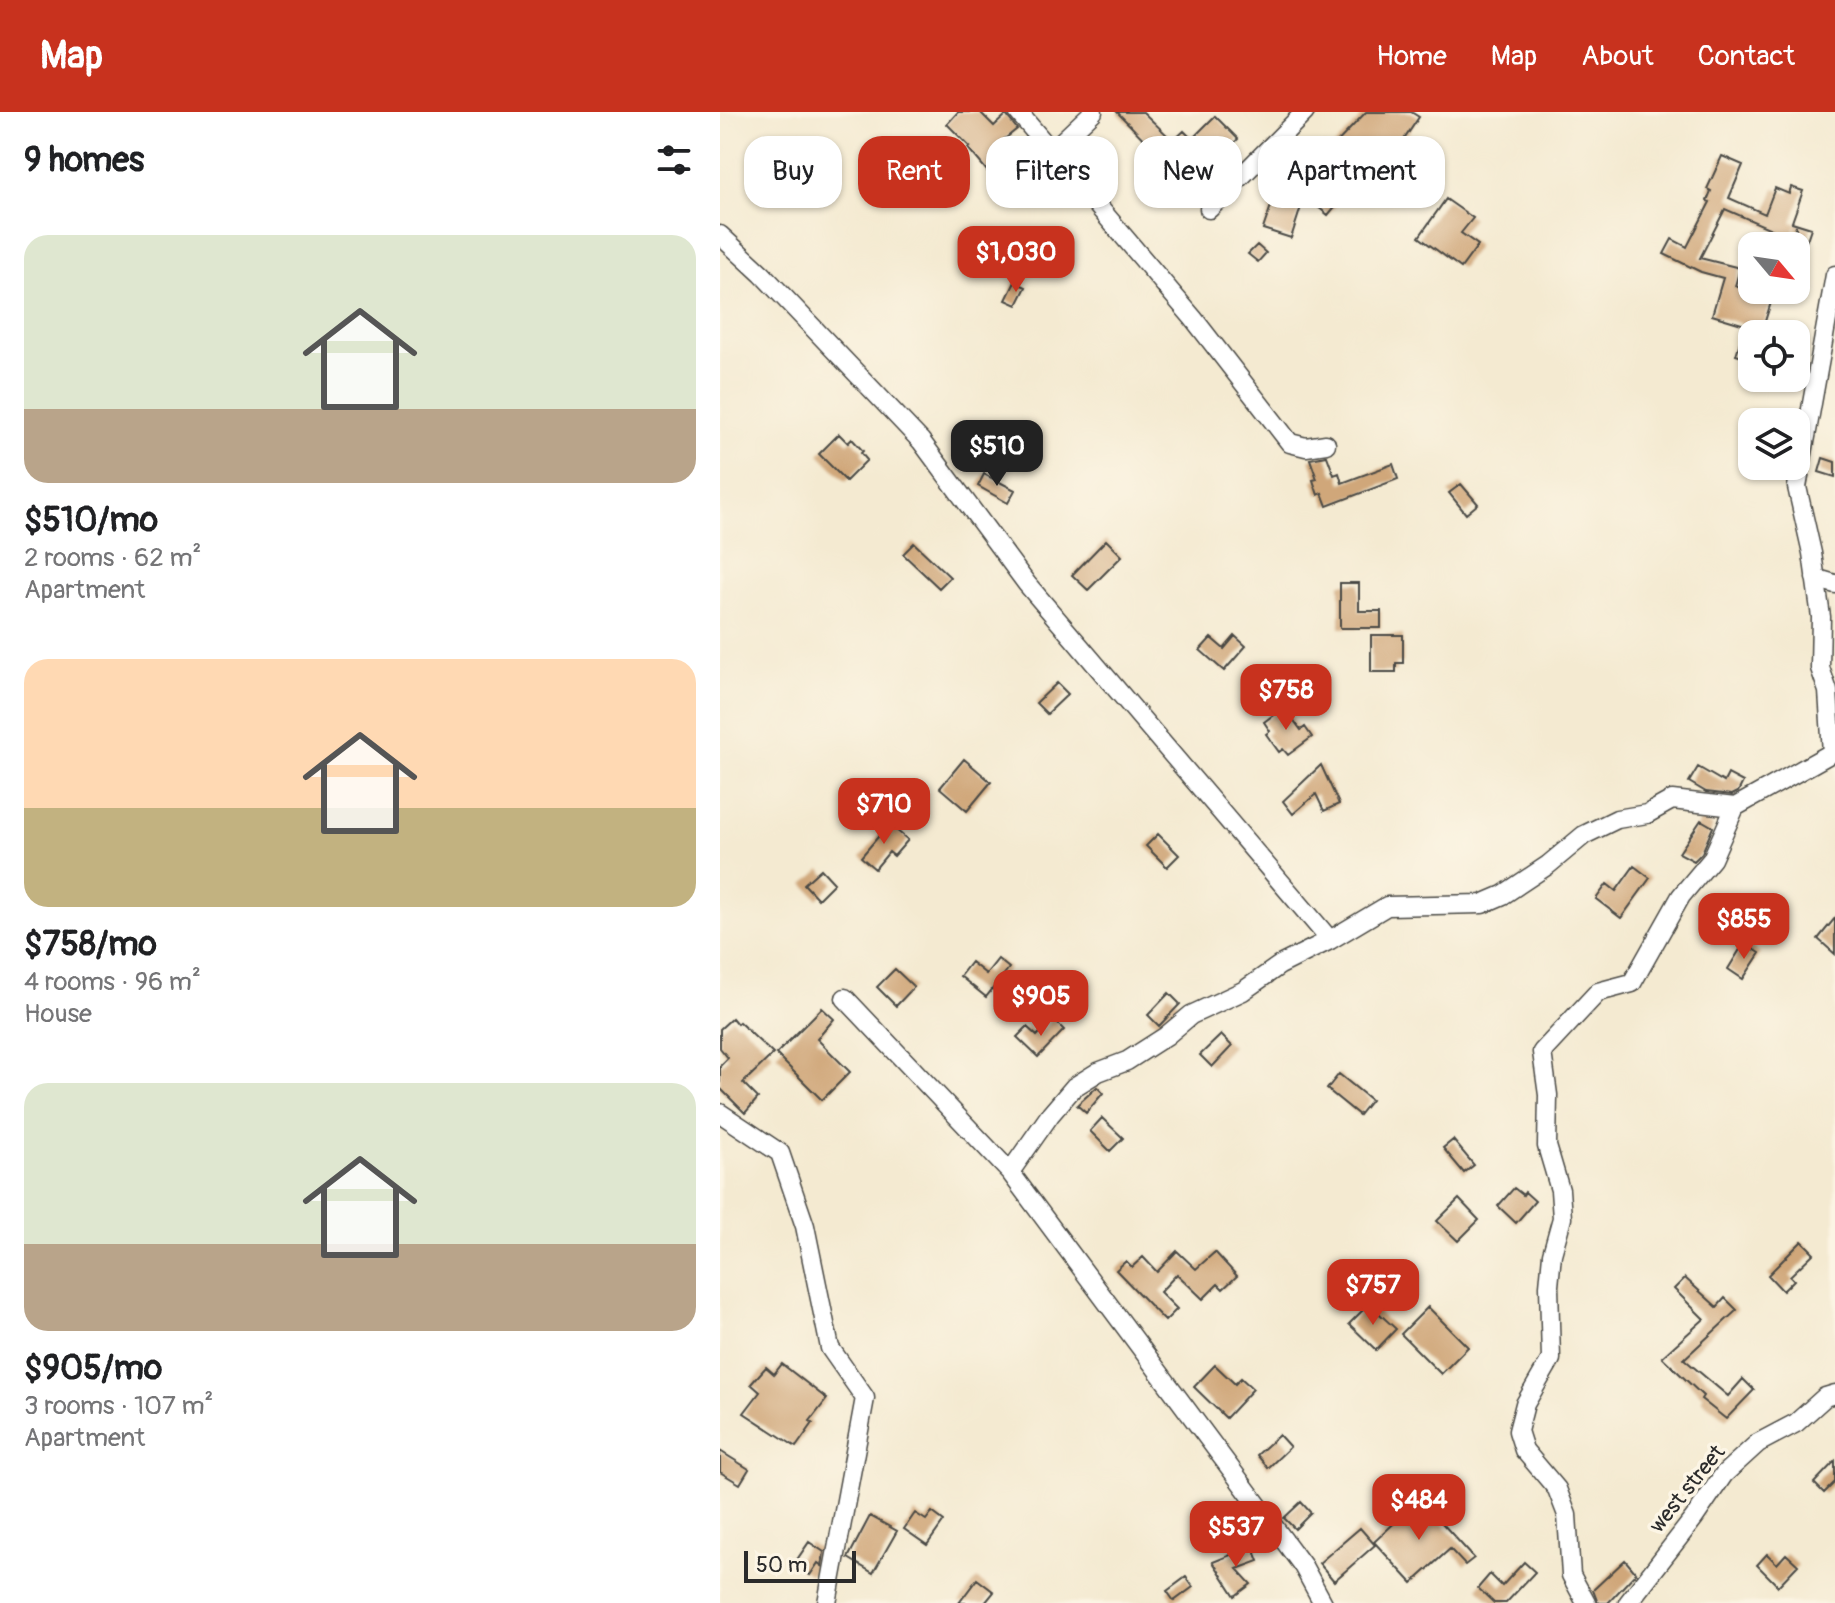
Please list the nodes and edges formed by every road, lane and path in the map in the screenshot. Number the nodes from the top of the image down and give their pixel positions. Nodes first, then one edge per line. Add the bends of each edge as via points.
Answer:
1 (1018, 112) edge
2 (1093, 112) edge
3 (1305, 112) edge
4 (1040, 136) edge
5 (1068, 136) edge
6 (1101, 208) edge
7 (1209, 209) dead end
8 (720, 235) edge
9 (1835, 275) edge
10 (1326, 444) dead end
11 (1815, 578) junction
12 (1835, 584) edge
13 (1834, 752) edge
14 (1735, 807) junction
15 (1330, 940) junction
16 (845, 998) dead end
17 (720, 1113) edge
18 (1010, 1172) junction
19 (1835, 1394) edge
20 (827, 1603) edge
21 (1323, 1603) edge
22 (1586, 1603) edge
23 (1628, 1603) edge

1 - 4 street
2 - 5 street
3 - 7 street
6 - 10 street via 1290,443
8 - 15 street via 921,441 1027,584
9 - 11 street via 1797,487
11 - 12 street
11 - 13 street via 1820,668 1828,691
13 - 14 street
14 - 15 street via 1672,800 1584,835 1548,865 1482,904 1387,906
14 - 22 street via 1712,859 1681,896 1632,983 1598,992 1542,1052 1547,1146 1562,1218 1549,1286 1551,1359 1525,1404 1518,1431 1524,1450 1557,1489 1567,1515 1571,1575
15 - 18 street via 1191,1015 1127,1061 1074,1087
16 - 18 street
17 - 20 street via 780,1153 805,1226 830,1348 865,1398
18 - 21 street via 1303,1566
19 - 23 street, west street via 1758,1443 1724,1474

